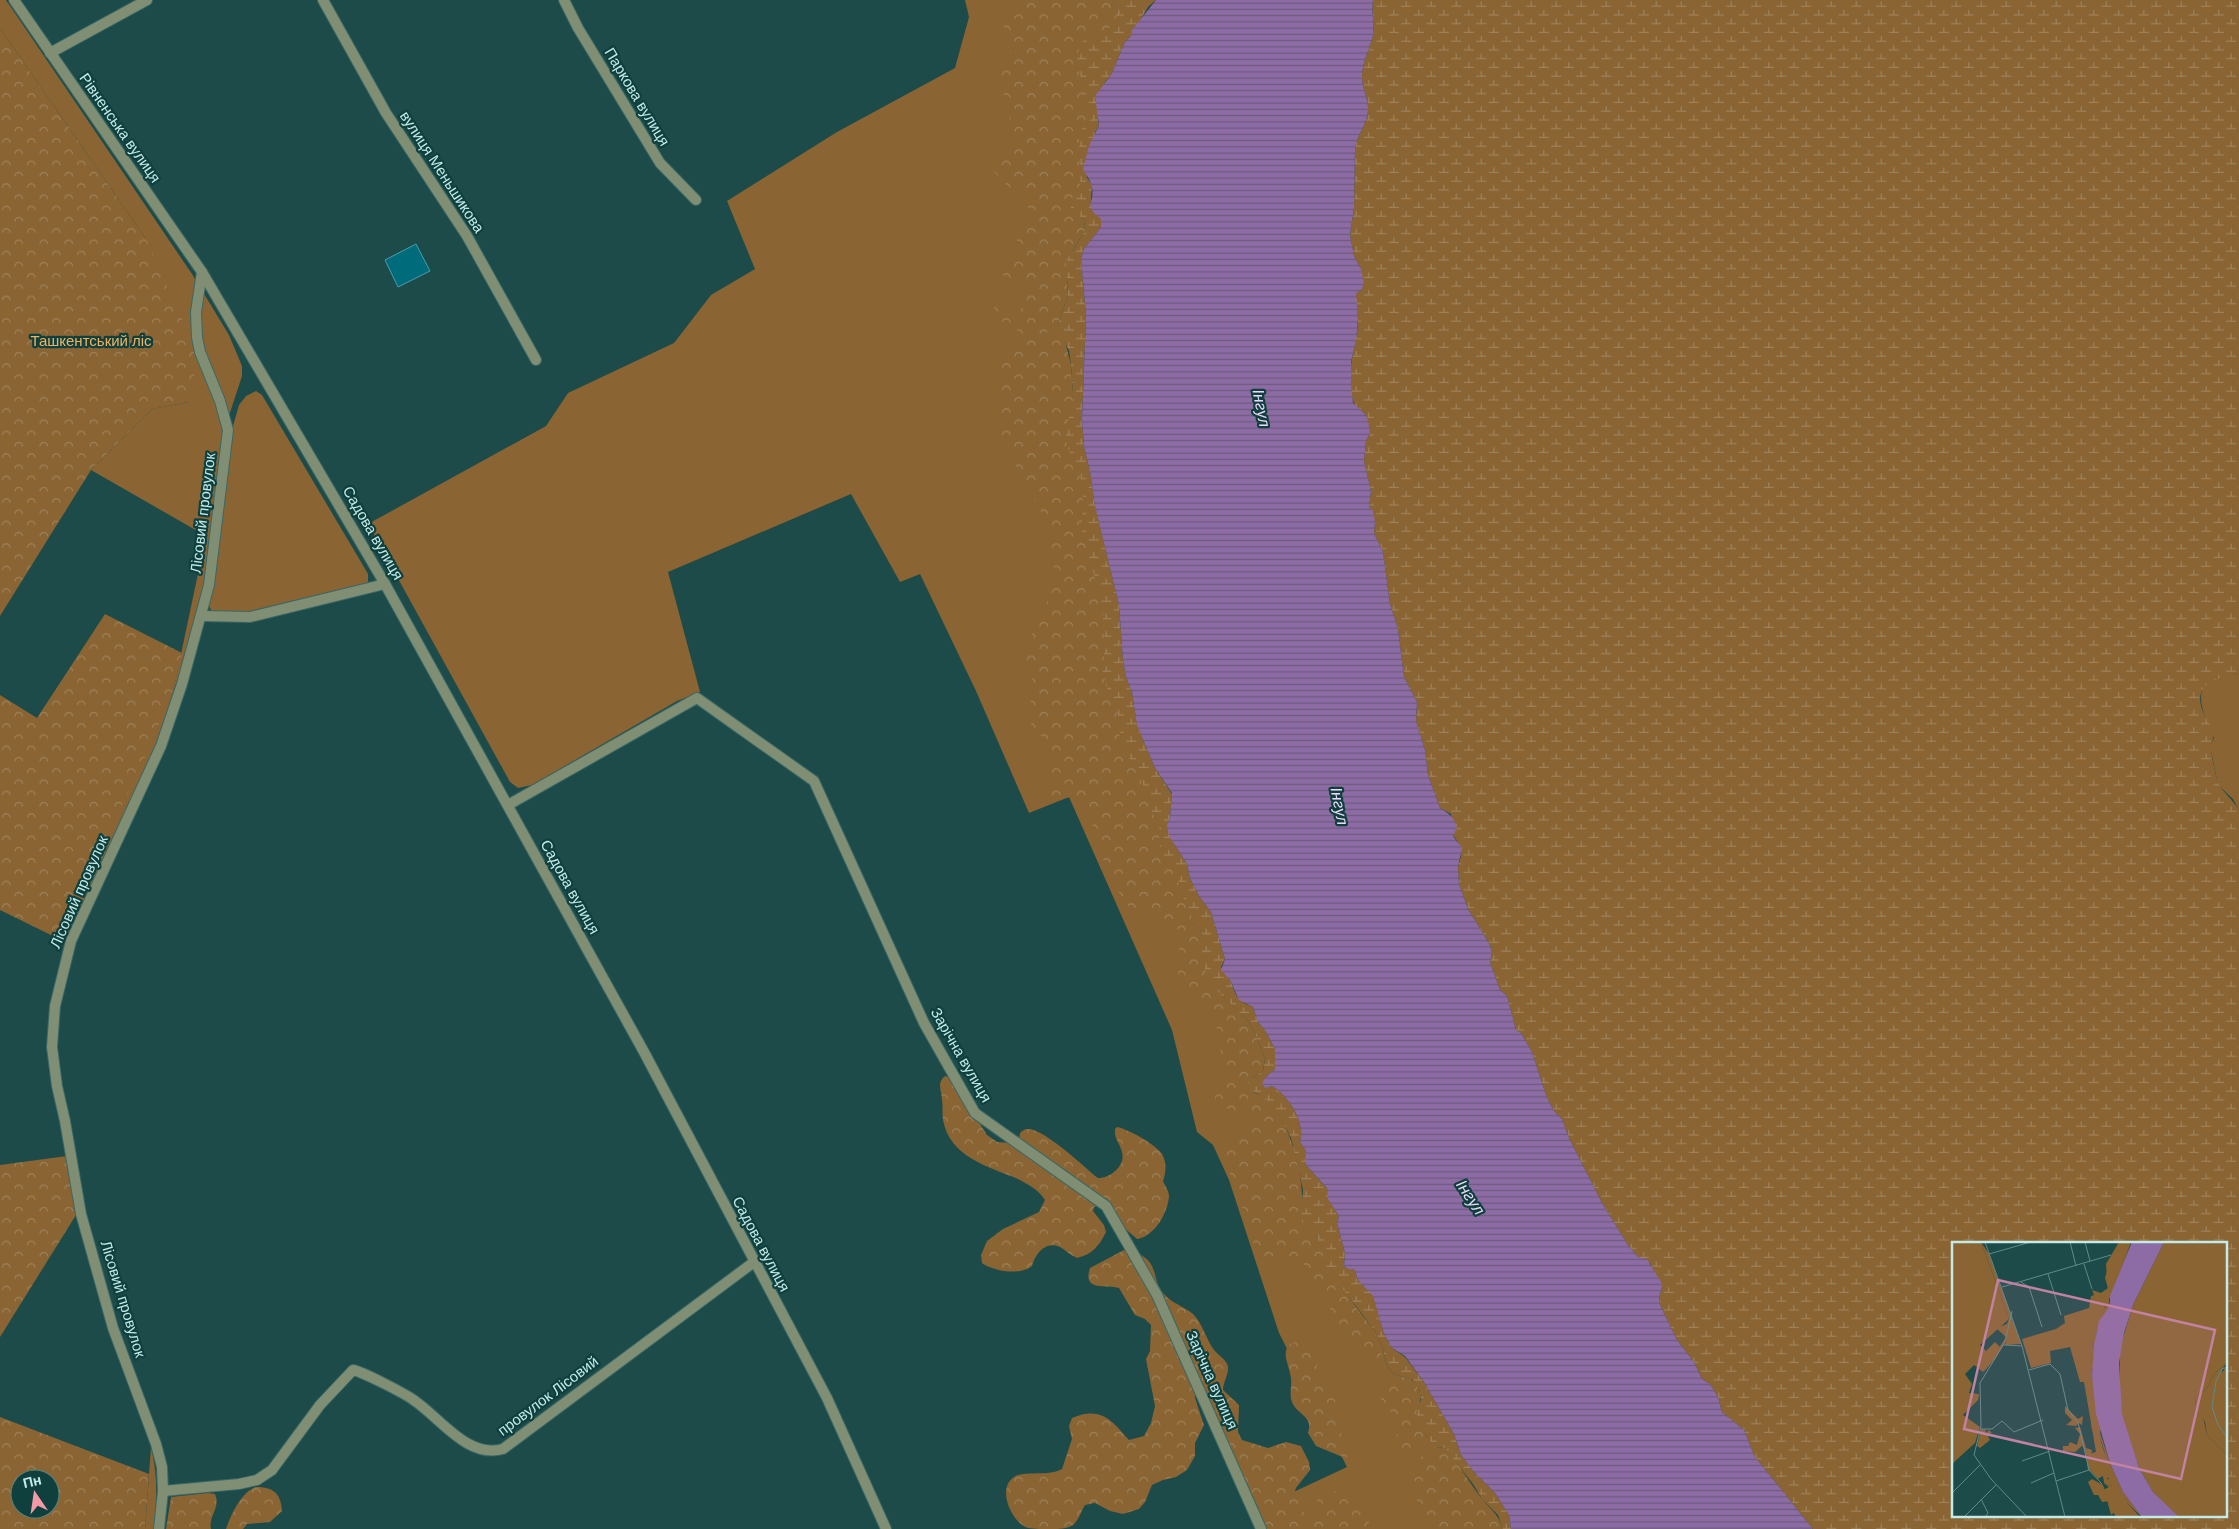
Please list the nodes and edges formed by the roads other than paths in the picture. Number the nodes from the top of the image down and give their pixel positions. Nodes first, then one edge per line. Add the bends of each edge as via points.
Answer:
1 (14, 0) edge
2 (147, 0) edge
3 (323, 0) edge
4 (564, 0) edge
5 (50, 53) junction
6 (696, 200) dead end
7 (202, 272) junction
8 (536, 360) dead end
9 (385, 584) junction
10 (202, 616) junction
11 (508, 805) junction
12 (754, 1262) junction
13 (163, 1492) junction
14 (159, 1529) edge
15 (886, 1529) edge
16 (1262, 1529) edge

1 - 5 street, Рівненська вулиця
2 - 5 street
3 - 8 street, вулиця Меньшикова via 386,113 467,236
4 - 6 street, Паркова вулиця via 660,163
5 - 7 street, Рівненська вулиця
7 - 9 street, Садова вулиця
7 - 10 street, Лісовий провулок via 196,312 197,337 228,430 214,555
9 - 10 street via 250,617
9 - 11 street, Садова вулиця
10 - 13 street, Лісовий провулок via 161,746 71,941 54,1006 52,1047 81,1214 113,1328 156,1444 162,1467
11 - 12 street, Садова вулиця via 644,1052
11 - 16 street, Зарічна вулиця via 697,698 814,781 924,1022 975,1113 1106,1206 1157,1295
12 - 13 street, провулок Лісовий via 503,1449 488,1452 466,1442 413,1399 353,1370 320,1405 272,1470 257,1480
12 - 15 street, Садова вулиця via 827,1398
13 - 14 street, Лісовий провулок

